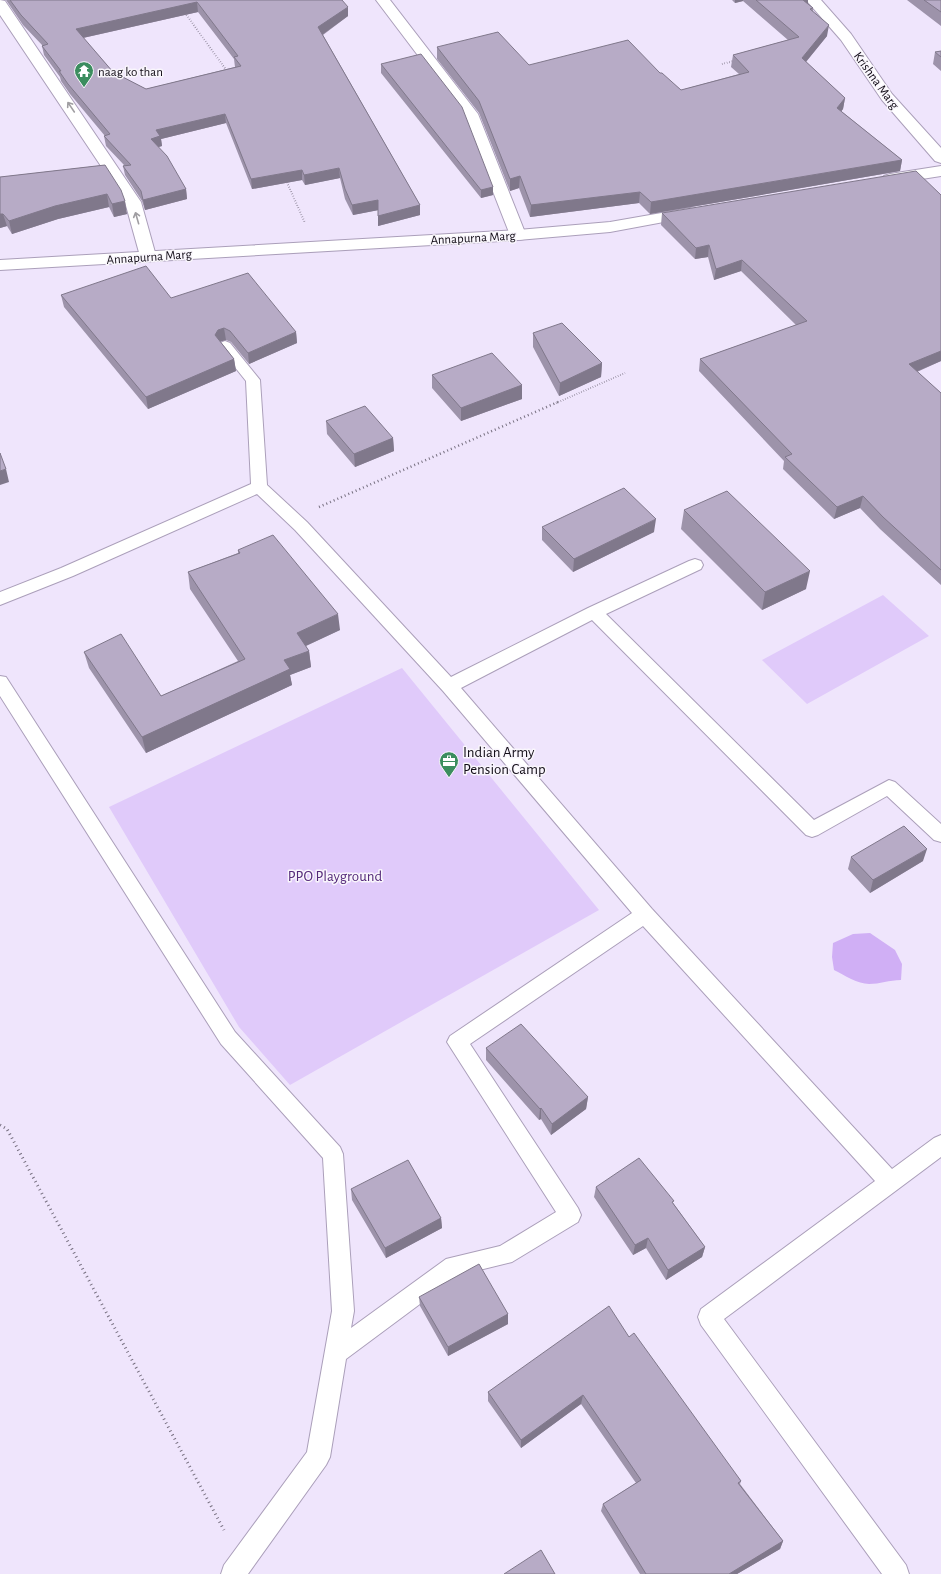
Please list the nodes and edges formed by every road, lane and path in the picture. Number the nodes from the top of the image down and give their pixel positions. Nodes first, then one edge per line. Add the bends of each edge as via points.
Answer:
1 (383, 0) edge
2 (813, 0) edge
3 (0, 4) edge
4 (185, 12) edge
5 (738, 60) edge
6 (722, 64) dead end
7 (229, 74) edge
8 (941, 158) edge
9 (941, 170) edge
10 (284, 174) edge
11 (878, 181) edge
12 (705, 210) edge
13 (518, 235) junction
14 (314, 246) junction
15 (148, 256) junction
16 (0, 265) edge
17 (224, 346) edge
18 (625, 373) dead end
19 (259, 488) junction
20 (292, 518) junction
21 (695, 566) dead end
22 (0, 599) edge
23 (594, 612) junction
24 (0, 682) edge
25 (449, 686) junction
26 (941, 835) edge
27 (645, 914) junction
28 (0, 1125) edge
29 (941, 1145) edge
30 (890, 1182) junction
31 (336, 1353) junction
32 (237, 1568) edge
33 (897, 1574) edge

1 - 13 street via 470,114
2 - 8 street, Krishna Marg via 846,37 887,97
15 -> 3 street via 133,202
4 - 7 path
5 - 6 path
9 - 11 street
10 - 14 path
12 - 13 street, Annapurna Marg via 610,226
13 - 14 street, Annapurna Marg
14 - 15 street, Annapurna Marg
15 - 16 street, Annapurna Marg
17 - 19 lane via 253,380
18 - 20 path
19 - 20 lane
19 - 22 lane
20 - 25 lane
21 - 23 lane
23 - 25 lane
23 - 26 lane via 812,830 889,787
24 - 31 lane via 228,1038 333,1154 343,1311
25 - 27 lane
27 - 30 lane
27 - 31 lane via 457,1042 570,1215 504,1255 454,1266
28 - 32 path via 7,1129
29 - 30 lane
30 - 33 lane via 709,1317
31 - 32 lane via 318,1457

